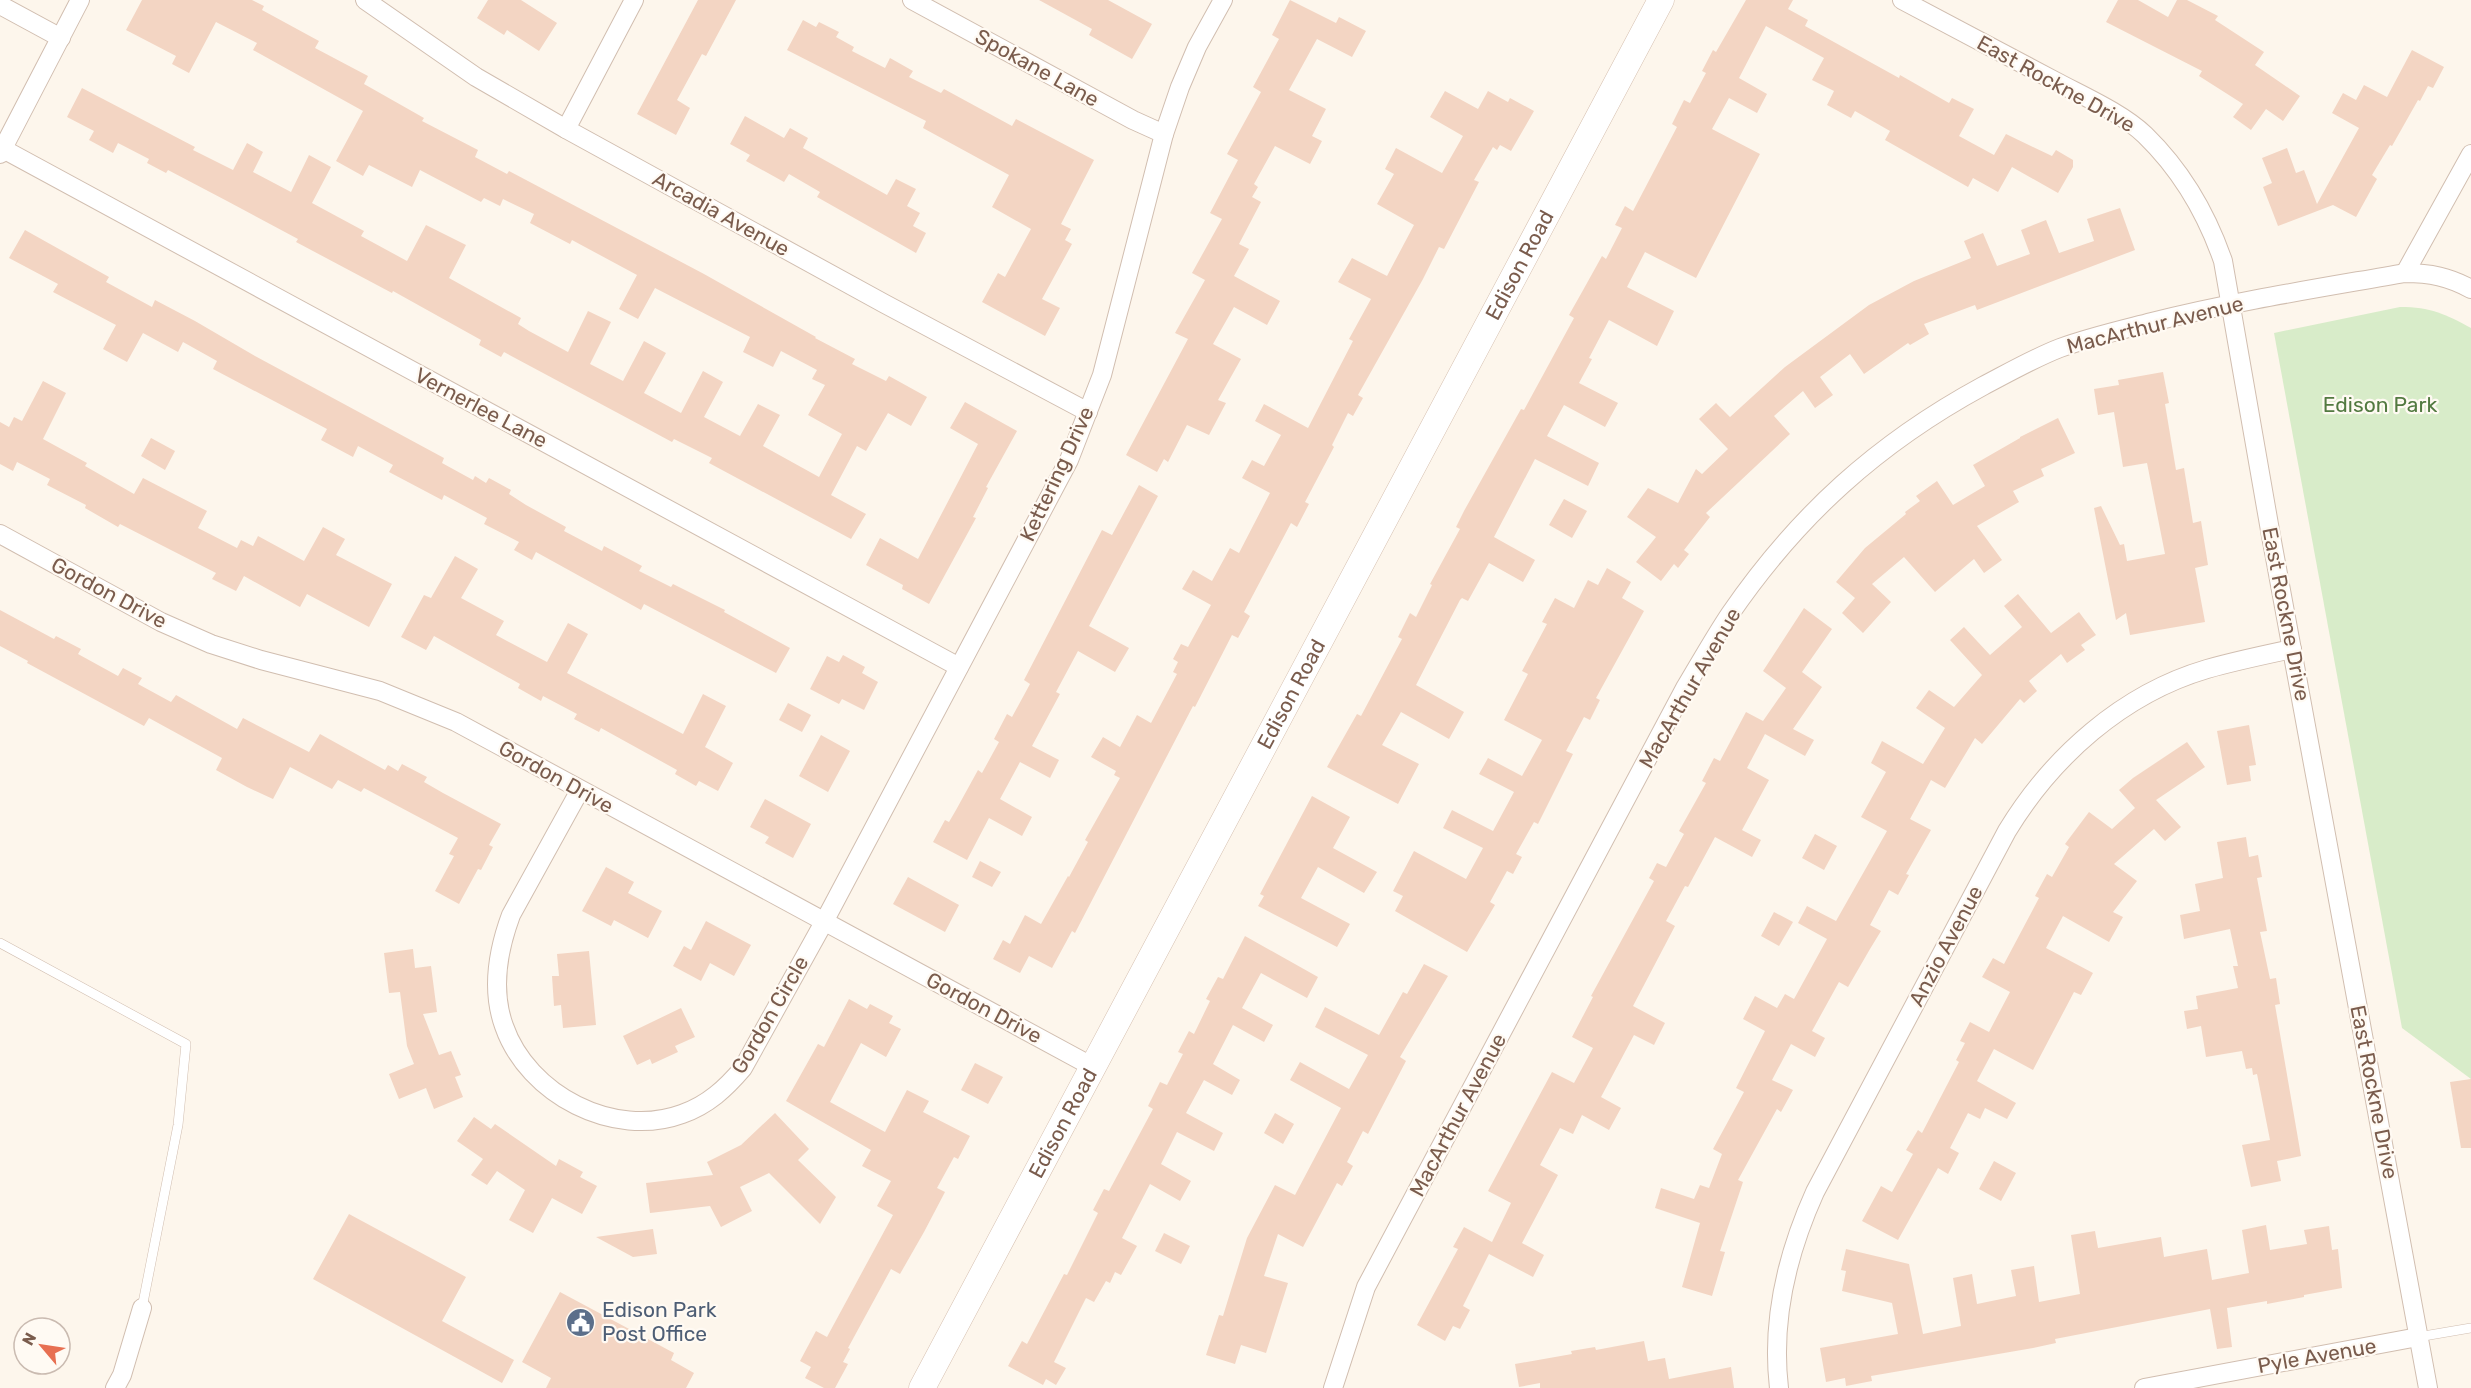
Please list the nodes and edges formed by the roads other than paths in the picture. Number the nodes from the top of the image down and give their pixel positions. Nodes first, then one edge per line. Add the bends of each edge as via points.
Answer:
1 (80, 0) edge
2 (365, 0) edge
3 (634, 0) edge
4 (912, 0) edge
5 (1223, 0) edge
6 (1661, 0) edge
7 (1902, 0) edge
8 (0, 5) edge
9 (61, 38) junction
10 (566, 129) junction
11 (1164, 134) junction
12 (1, 151) edge
13 (2471, 154) edge
14 (2405, 273) junction
15 (2471, 289) edge
16 (2230, 304) junction
17 (1088, 412) junction
18 (0, 534) edge
19 (2292, 650) junction
20 (959, 667) junction
21 (580, 790) junction
22 (824, 922) junction
23 (0, 944) edge
24 (1092, 1066) junction
25 (142, 1308) joint
26 (2471, 1328) edge
27 (2418, 1337) junction
28 (115, 1388) edge
29 (922, 1388) edge
30 (1333, 1388) edge
31 (1779, 1388) edge
32 (2144, 1388) edge
33 (2428, 1388) edge

1 - 9 street
2 - 10 street, Arcadia Avenue via 476,77
3 - 10 street
4 - 11 street, Spokane Lane
5 - 11 street, Kettering Drive via 1197,47
6 - 24 main road, Edison Road
7 - 16 street, East Rockne Drive via 2082,95 2143,133 2196,197 2223,261
8 - 9 street
9 - 12 street
10 - 17 street, Arcadia Avenue
11 - 17 street, Kettering Drive via 1124,297
12 - 20 street, Vernerlee Lane
13 - 14 street
14 - 15 street, MacArthur Avenue via 2432,273
14 - 16 street, MacArthur Avenue
16 - 19 street, East Rockne Drive
16 - 30 street, MacArthur Avenue via 2060,348 1962,397 1881,450 1826,497 1778,550 1730,614 1685,688 1366,1287
17 - 20 street, Kettering Drive via 1058,483
18 - 21 street, Gordon Drive via 161,622 261,660 329,676 417,705
19 - 27 street, East Rockne Drive
19 - 31 street, Anzio Avenue via 2205,670 2122,709 2059,762 2024,803 1801,1224 1781,1297
20 - 22 street, Kettering Drive
21 - 22 street, Gordon Drive
21 - 22 street, Gordon Circle via 511,915 497,974 504,1027 517,1053 536,1076 580,1107 605,1117 657,1121 690,1111 726,1088 743,1068
22 - 24 street, Gordon Drive
23 - 25 lane via 186,1044 178,1125
24 - 29 main road, Edison Road
25 - 28 street
26 - 27 lane
27 - 32 street, Pyle Avenue
27 - 33 street, East Rockne Drive

